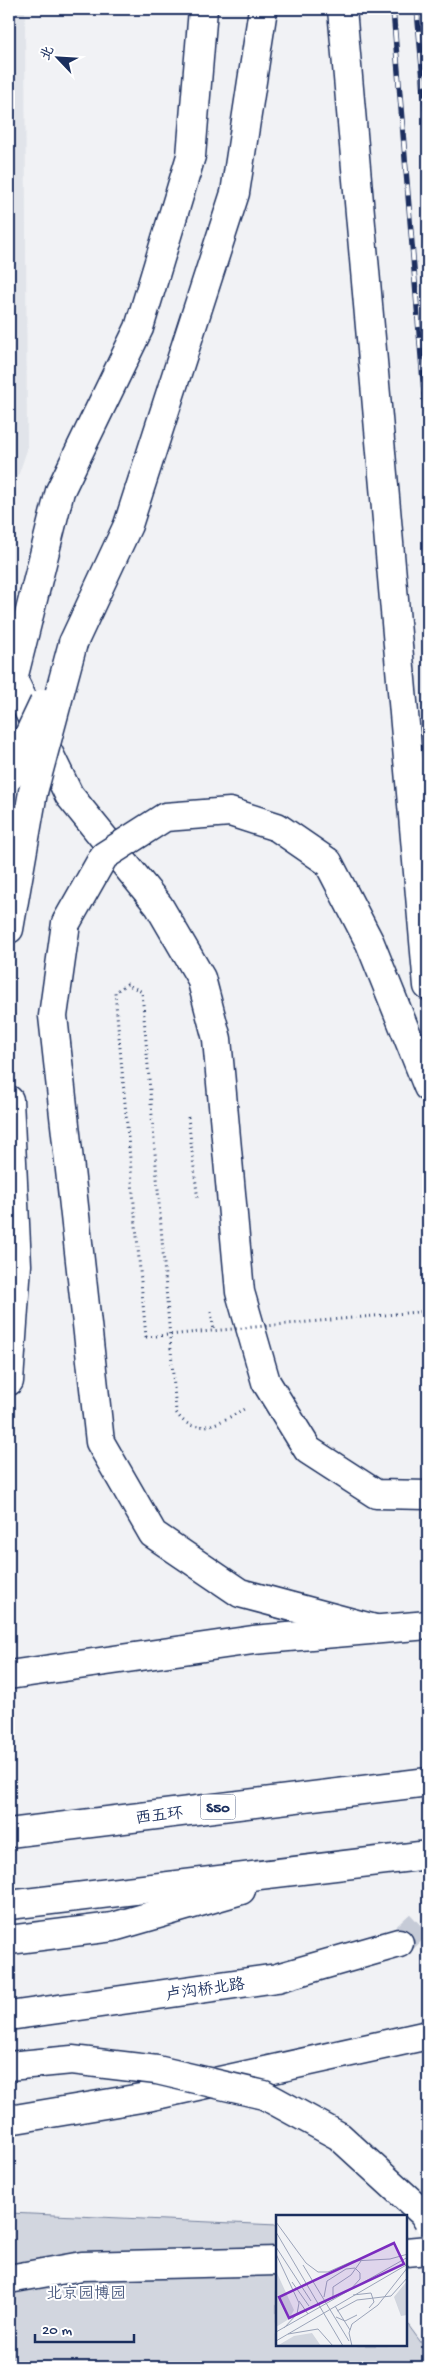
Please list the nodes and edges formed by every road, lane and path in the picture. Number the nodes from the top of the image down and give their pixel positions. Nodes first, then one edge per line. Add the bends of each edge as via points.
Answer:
1 (203, 9) edge
2 (263, 9) edge
3 (342, 9) edge
4 (73, 643) junction
5 (9, 777) edge
6 (9, 929) edge
7 (428, 986) edge
8 (428, 1087) edge
9 (9, 1100) edge
10 (428, 1311) edge
11 (9, 1381) edge
12 (271, 1390) junction
13 (428, 1495) edge
14 (428, 1625) edge
15 (375, 1629) junction
16 (9, 1675) edge
17 (428, 1782) edge
18 (9, 1832) edge
19 (428, 1855) edge
20 (322, 1868) junction
21 (9, 1905) edge
22 (9, 1940) edge
23 (399, 1943) tunnel mouth
24 (9, 2016) edge
25 (428, 2035) edge
26 (9, 2066) edge
27 (9, 2120) edge
28 (428, 2221) edge
29 (428, 2250) edge
30 (407, 2252) edge
31 (276, 2261) edge
32 (9, 2279) edge

1 - 12 main road via 192,156 139,328 60,491 13,678 70,795 159,906 200,978 217,1039 240,1292
2 - 4 main road via 235,193 128,526
3 - 7 main road
4 - 5 main road, bridge
4 - 6 main road, bridge via 33,792
8 - 15 main road, bridge via 370,943 328,862 277,827 230,812 165,817 104,856 66,923 53,1016 100,1442 153,1534 240,1594
9 - 11 main road via 16,1265
10 - 12 path, bridge via 146,1337 115,992 127,984 142,992 176,1412 182,1422 197,1427 211,1426 250,1406
12 - 13 main road via 308,1450 315,1455 376,1494
14 - 15 main road
15 - 16 main road via 253,1640
17 - 18 main road, 西五环 / S50
19 - 20 main road
20 - 21 main road
20 - 22 main road via 113,1927
23 - 24 main road, 卢沟桥北路 via 277,1978
25 - 27 main road via 147,2097
26 - 28 main road, bridge via 72,2060 158,2070 264,2095 339,2136 423,2212
29 - 30 main road
31 - 32 main road via 82,2266

